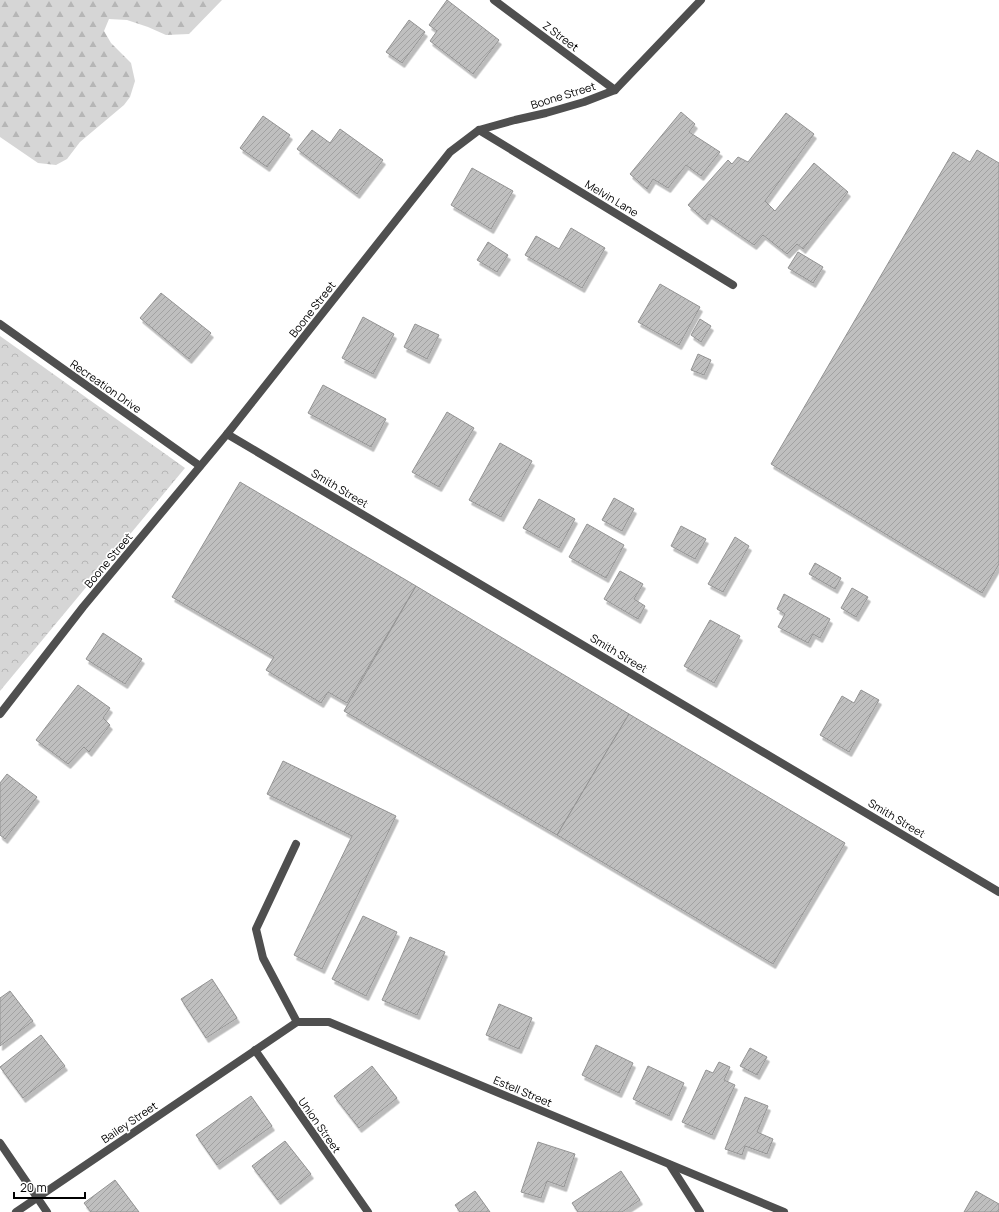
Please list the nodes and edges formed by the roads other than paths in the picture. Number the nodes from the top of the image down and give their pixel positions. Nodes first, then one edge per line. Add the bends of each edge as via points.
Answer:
1 (494, 0) edge
2 (701, 0) edge
3 (615, 90) junction
4 (479, 130) junction
5 (733, 285) dead end
6 (0, 324) edge
7 (227, 434) junction
8 (200, 466) junction
9 (0, 714) edge
10 (296, 844) dead end
11 (999, 892) edge
12 (296, 1022) junction
13 (255, 1050) junction
14 (0, 1143) edge
15 (670, 1165) junction
16 (38, 1197) junction
17 (16, 1212) edge
18 (48, 1212) edge
19 (368, 1212) edge
20 (700, 1212) edge
21 (784, 1212) edge

1 - 3 street, Z Street
2 - 3 street, Boone Street
3 - 4 street, Boone Street via 584,102
4 - 5 street, Melvin Lane
4 - 7 street, Boone Street via 450,152
6 - 8 street, Recreation Drive
7 - 8 street, Boone Street
7 - 11 street, Smith Street
8 - 9 street, Boone Street via 83,606
10 - 12 street via 256,929 263,958
12 - 13 street
12 - 15 street, Estell Street via 328,1022
13 - 16 street, Bailey Street
13 - 19 street, Union Street
14 - 16 street
15 - 20 street
15 - 21 street, Estell Street
16 - 17 street, Bailey Street
16 - 18 street

